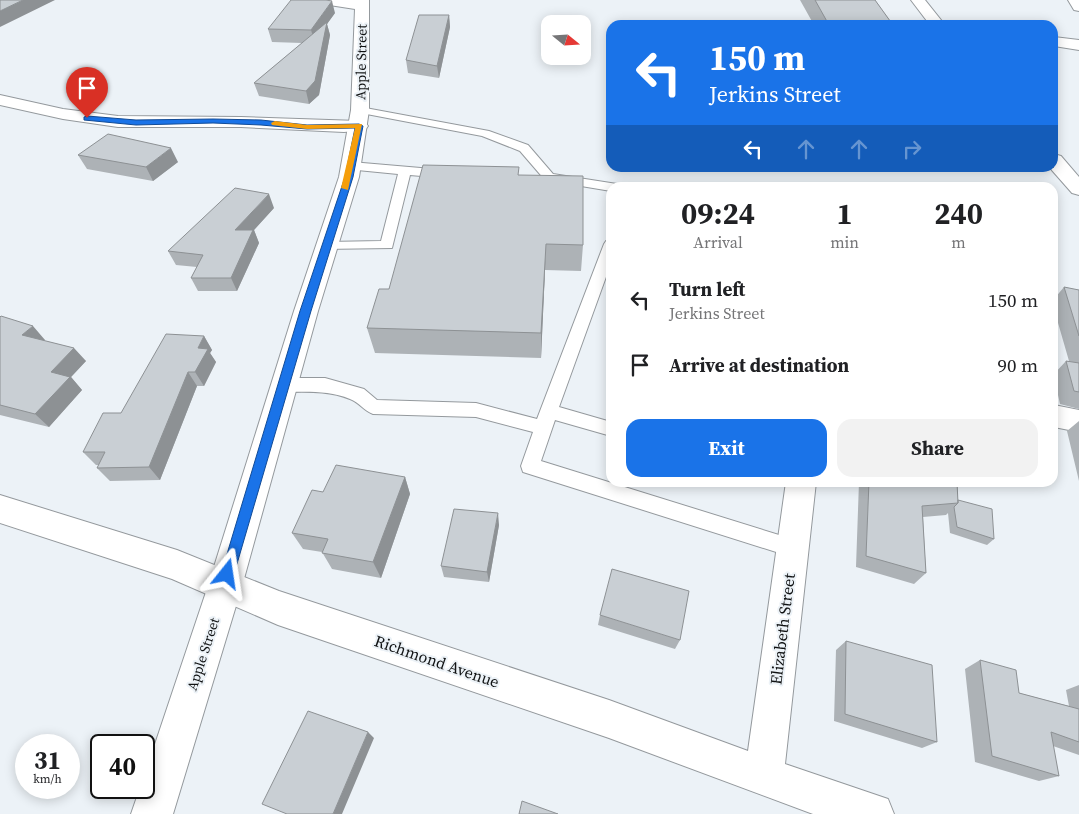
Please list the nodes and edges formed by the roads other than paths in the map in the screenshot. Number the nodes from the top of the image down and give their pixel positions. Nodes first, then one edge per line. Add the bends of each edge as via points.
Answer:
1 (322, 0) edge
2 (918, 0) edge
3 (1075, 0) edge
4 (362, 3) edge
5 (1079, 7) edge
6 (934, 20) edge
7 (1058, 42) edge
8 (1079, 45) edge
9 (0, 100) edge
10 (360, 118) junction
11 (1058, 165) edge
12 (351, 166) junction
13 (405, 170) junction
14 (452, 175) edge
15 (549, 177) junction
16 (536, 180) edge
17 (606, 186) edge
18 (1079, 189) edge
19 (327, 246) junction
20 (606, 258) edge
21 (283, 385) junction
22 (1058, 417) edge
23 (546, 420) junction
24 (1079, 421) edge
25 (606, 428) edge
26 (800, 487) edge
27 (0, 509) edge
28 (792, 548) junction
29 (225, 586) junction
30 (764, 777) junction
31 (152, 814) edge
32 (873, 814) edge

1 - 4 street
2 - 6 street
3 - 5 street
4 - 10 street, Apple Street
7 - 8 street
9 - 10 street via 71,116 136,123 261,122 307,127
10 - 12 street, Apple Street
10 - 15 lane via 485,133 524,148
11 - 18 street
12 - 13 lane
12 - 19 street, Apple Street
13 - 14 lane
13 - 19 lane via 387,245
15 - 16 lane
15 - 17 lane
19 - 21 street, Apple Street
20 - 23 lane
21 - 23 lane via 325,385 358,394 373,407 476,410
21 - 29 street, Apple Street
22 - 24 street
23 - 25 lane
23 - 28 lane via 530,466
26 - 28 street, Elizabeth Street
27 - 29 street, Richmond Avenue via 177,565
28 - 30 street, Elizabeth Street
29 - 30 street, Richmond Avenue via 278,608 609,719
29 - 31 street, Apple Street
30 - 32 street, Richmond Avenue

